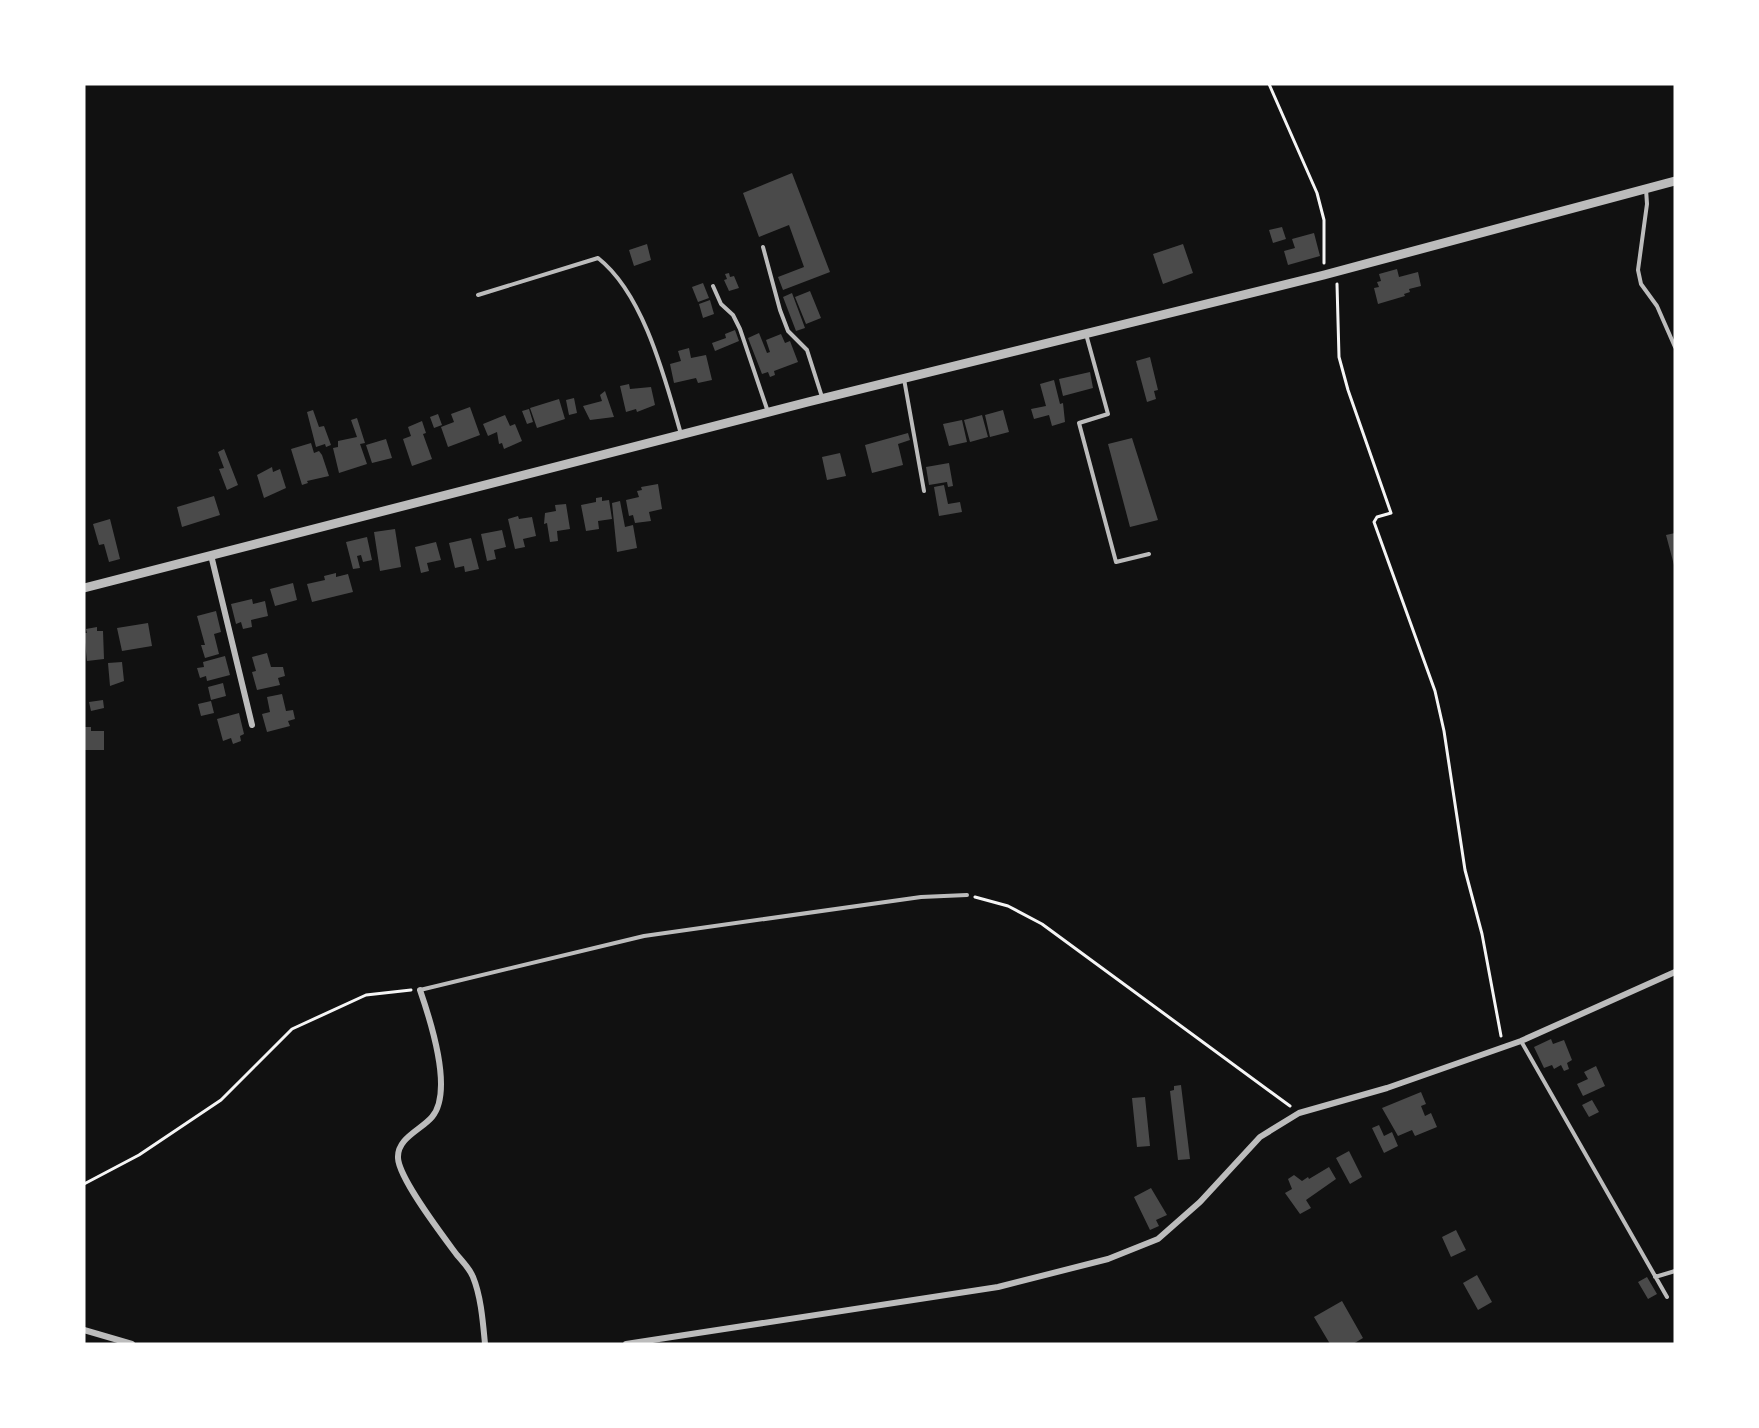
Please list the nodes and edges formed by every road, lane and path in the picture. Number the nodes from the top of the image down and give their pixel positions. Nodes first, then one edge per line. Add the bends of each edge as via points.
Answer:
1 (1269, 84) edge
2 (1675, 181) edge
3 (1646, 189) junction
4 (763, 247) dead end
5 (1324, 275) junction
6 (1338, 285) dead end
7 (713, 286) dead end
8 (478, 295) dead end
9 (1086, 333) junction
10 (1675, 347) edge
11 (904, 379) junction
12 (823, 399) junction
13 (768, 412) junction
14 (681, 435) junction
15 (924, 491) dead end
16 (1149, 554) dead end
17 (211, 555) junction
18 (84, 588) edge
19 (252, 725) dead end
20 (967, 895) joint
21 (1675, 972) edge
22 (420, 990) junction
23 (1521, 1041) junction
24 (1503, 1047) junction
25 (1299, 1113) junction
26 (84, 1184) edge
27 (1675, 1272) edge
28 (1655, 1277) junction
29 (1667, 1298) dead end
30 (84, 1330) edge
31 (132, 1344) edge
32 (485, 1344) edge
33 (626, 1344) edge

1 - 5 path via 1317,194 1324,220
2 - 3 street
3 - 5 street
3 - 10 lane via 1638,270 1641,284 1657,306
4 - 12 lane via 780,310 789,331 807,350
5 - 9 street
6 - 24 path via 1339,357 1390,513 1374,522 1435,691 1465,870 1482,934
7 - 13 lane via 740,329
8 - 14 lane via 598,258 611,268 632,300 657,358
9 - 11 street
9 - 16 lane via 1108,414 1079,423 1116,562
11 - 12 street
11 - 15 lane
12 - 13 street
13 - 14 street
14 - 17 street
17 - 18 street
17 - 19 street
20 - 22 lane via 921,897 644,936
20 - 25 path via 1008,906 1042,924
21 - 23 street
22 - 26 path via 397,989 366,995 292,1029 221,1100 139,1155
22 - 32 street via 436,1048 439,1105 432,1117 402,1142 400,1169 473,1276
23 - 24 street
23 - 28 lane
24 - 25 street via 1387,1088
25 - 33 street via 1260,1137 1200,1202 1158,1239 1108,1259 998,1287
27 - 28 lane
28 - 29 lane
30 - 31 street

